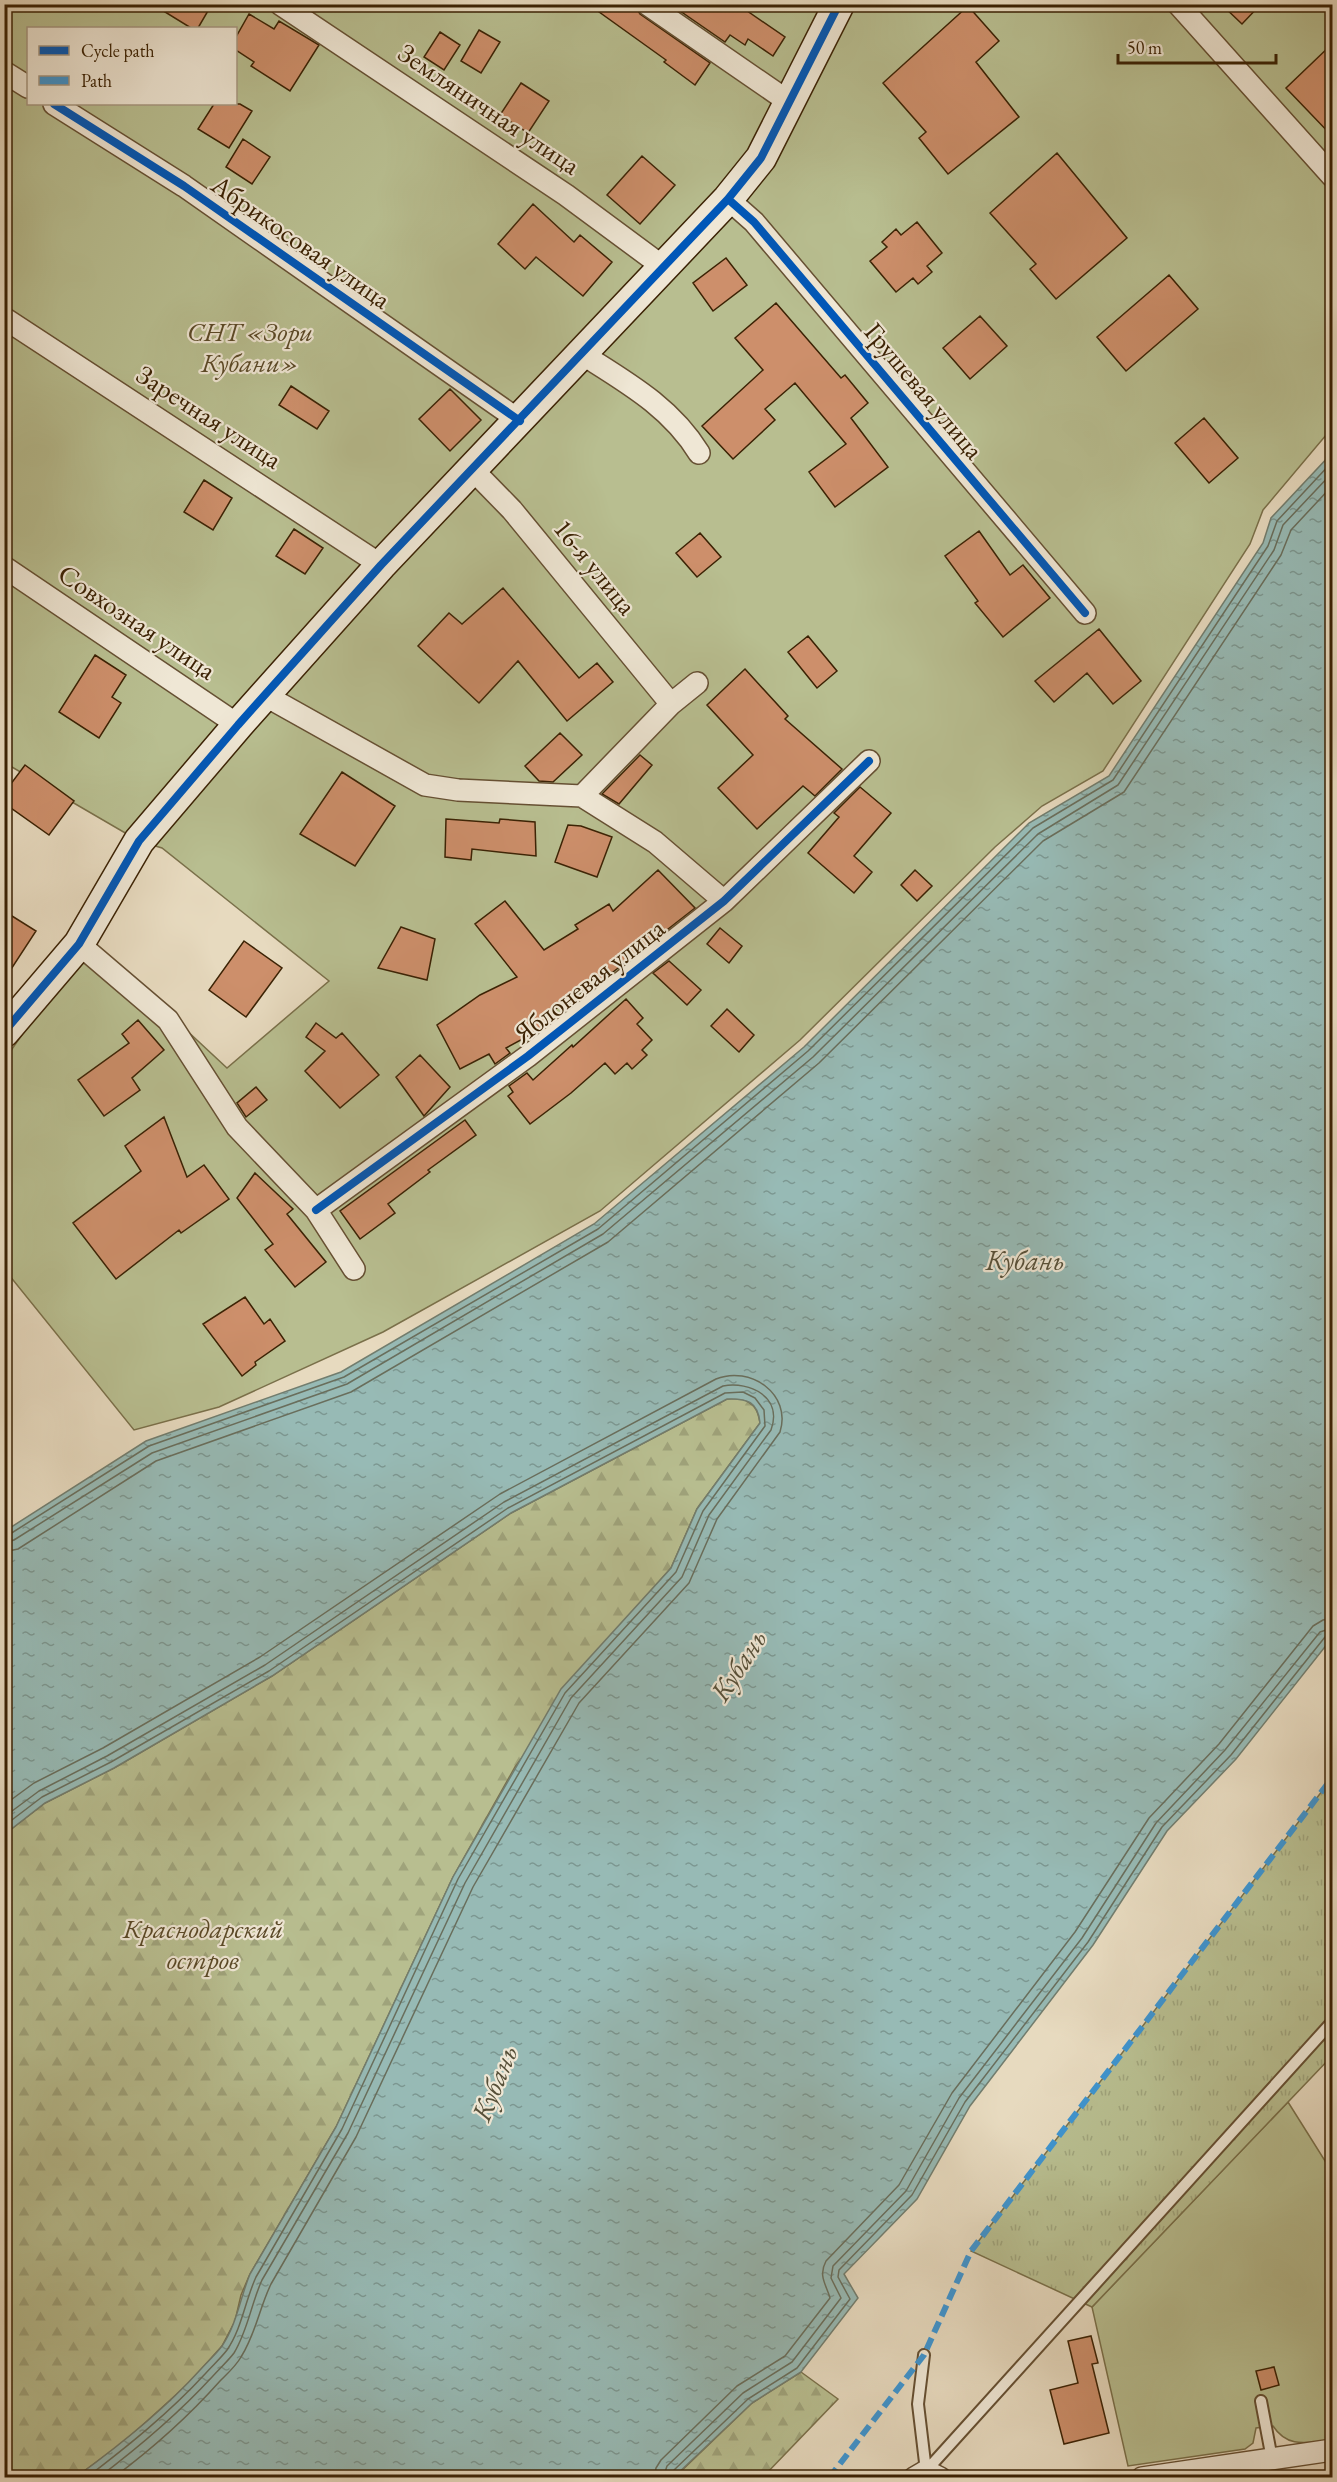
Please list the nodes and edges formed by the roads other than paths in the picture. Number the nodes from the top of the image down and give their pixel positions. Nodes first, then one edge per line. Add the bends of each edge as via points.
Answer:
1 (280, 4) edge
2 (647, 4) edge
3 (839, 4) edge
4 (1178, 4) edge
5 (4, 72) edge
6 (27, 86) edge
7 (789, 102) junction
8 (56, 105) edge
9 (1332, 176) edge
10 (728, 199) junction
11 (662, 266) junction
12 (4, 318) edge
13 (582, 354) junction
14 (520, 421) junction
15 (699, 453) dead end
16 (472, 469) junction
17 (381, 565) junction
18 (4, 567) edge
19 (1085, 613) dead end
20 (698, 683) dead end
21 (266, 696) junction
22 (671, 704) junction
23 (238, 725) junction
24 (869, 761) dead end
25 (582, 796) junction
26 (724, 901) junction
27 (79, 944) junction
28 (13, 1018) edge
29 (316, 1210) junction
30 (354, 1269) dead end
31 (1332, 2022) edge
32 (924, 2355) dead end
33 (1261, 2401) dead end
34 (1332, 2450) edge
35 (1272, 2459) junction
36 (926, 2475) edge
37 (1142, 2478) edge

1 - 11 street, Земляничная улица via 567,195
2 - 7 street
3 - 7 street
4 - 9 street
5 - 6 street
7 - 10 street via 760,158
8 - 14 street, Абрикосовая улица via 183,186
10 - 11 street
10 - 19 street, Грушевая улица via 754,222
11 - 13 street
12 - 17 street, Заречная улица
13 - 14 street
13 - 15 street via 643,392 674,420
14 - 16 street
16 - 17 street
16 - 22 street, 16-я улица via 512,510
17 - 21 street
18 - 23 street, Совхозная улица
20 - 22 street
21 - 23 street
21 - 25 street via 425,785
22 - 25 street
23 - 27 street via 139,840
24 - 26 street, Яблоневая улица
25 - 26 street via 655,842
26 - 29 street, Яблоневая улица via 528,1056
27 - 28 street
27 - 29 street via 168,1020 237,1127
29 - 30 street
31 - 36 lane
32 - 36 lane via 918,2404
33 - 35 lane
34 - 35 street
35 - 37 street

